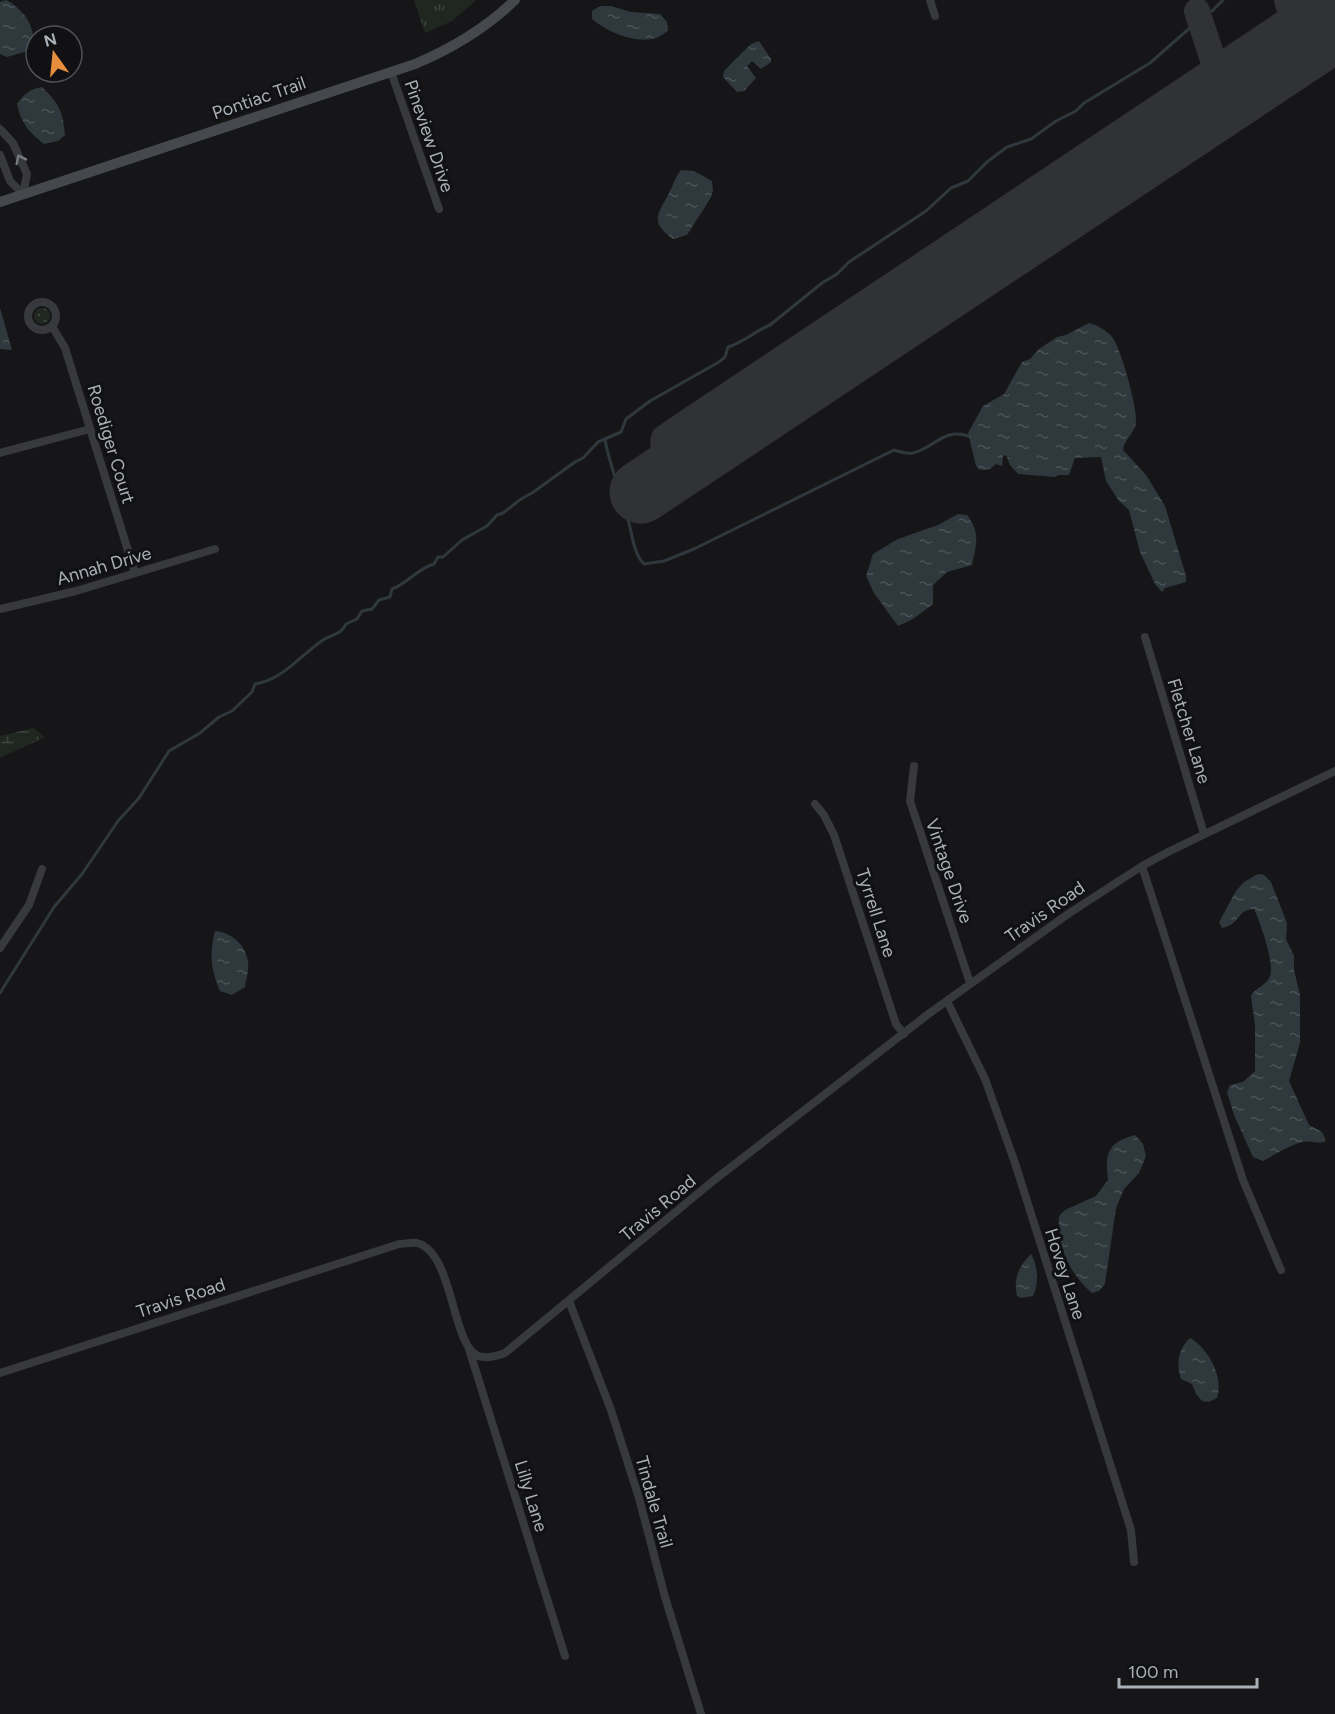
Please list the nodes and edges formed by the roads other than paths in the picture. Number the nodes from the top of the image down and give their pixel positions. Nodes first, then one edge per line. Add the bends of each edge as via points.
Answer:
1 (515, 0) edge
2 (930, 0) edge
3 (935, 16) dead end
4 (391, 72) junction
5 (0, 129) edge
6 (0, 155) edge
7 (23, 194) junction
8 (0, 201) edge
9 (439, 209) dead end
10 (52, 326) dead end
11 (90, 429) junction
12 (0, 453) edge
13 (215, 549) dead end
14 (135, 573) junction
15 (0, 609) edge
16 (1145, 637) dead end
17 (914, 766) dead end
18 (1335, 771) edge
19 (815, 804) dead end
20 (1204, 834) junction
21 (1142, 866) junction
22 (42, 869) dead end
23 (0, 948) edge
24 (970, 983) junction
25 (947, 1001) junction
26 (904, 1034) junction
27 (1281, 1270) dead end
28 (569, 1301) junction
29 (468, 1345) junction
30 (0, 1373) edge
31 (1134, 1562) dead end
32 (564, 1656) dead end
33 (701, 1714) edge

1 - 4 main road, Pontiac Trail via 478,32 441,53
2 - 3 street
4 - 7 main road, Pontiac Trail
4 - 9 street, Pineview Drive
7 -> 5 street via 27,174 13,143
6 - 7 street via 10,182
7 - 8 main road, Pontiac Trail
10 - 11 street, Roediger Court via 65,348
11 - 12 street
11 - 14 street, Roediger Court
13 - 14 street, Annah Drive
14 - 15 street, Annah Drive
16 - 20 street, Fletcher Lane
17 - 24 street, Vintage Drive via 910,801
18 - 20 street, Travis Road
19 - 26 street, Tyrrell Lane via 834,835 896,1024
20 - 21 street, Travis Road
21 - 24 street, Travis Road
21 - 27 street via 1243,1180
22 - 23 street via 29,904
24 - 25 street, Travis Road
25 - 26 street, Travis Road
25 - 31 street, Hovey Lane via 985,1079 1015,1162 1131,1530
26 - 28 street, Travis Road via 713,1181
28 - 29 street, Travis Road via 505,1353 479,1356
28 - 33 street, Tindale Trail via 618,1432
29 - 30 street, Travis Road via 435,1258 418,1243 399,1244
29 - 32 street, Lilly Lane

